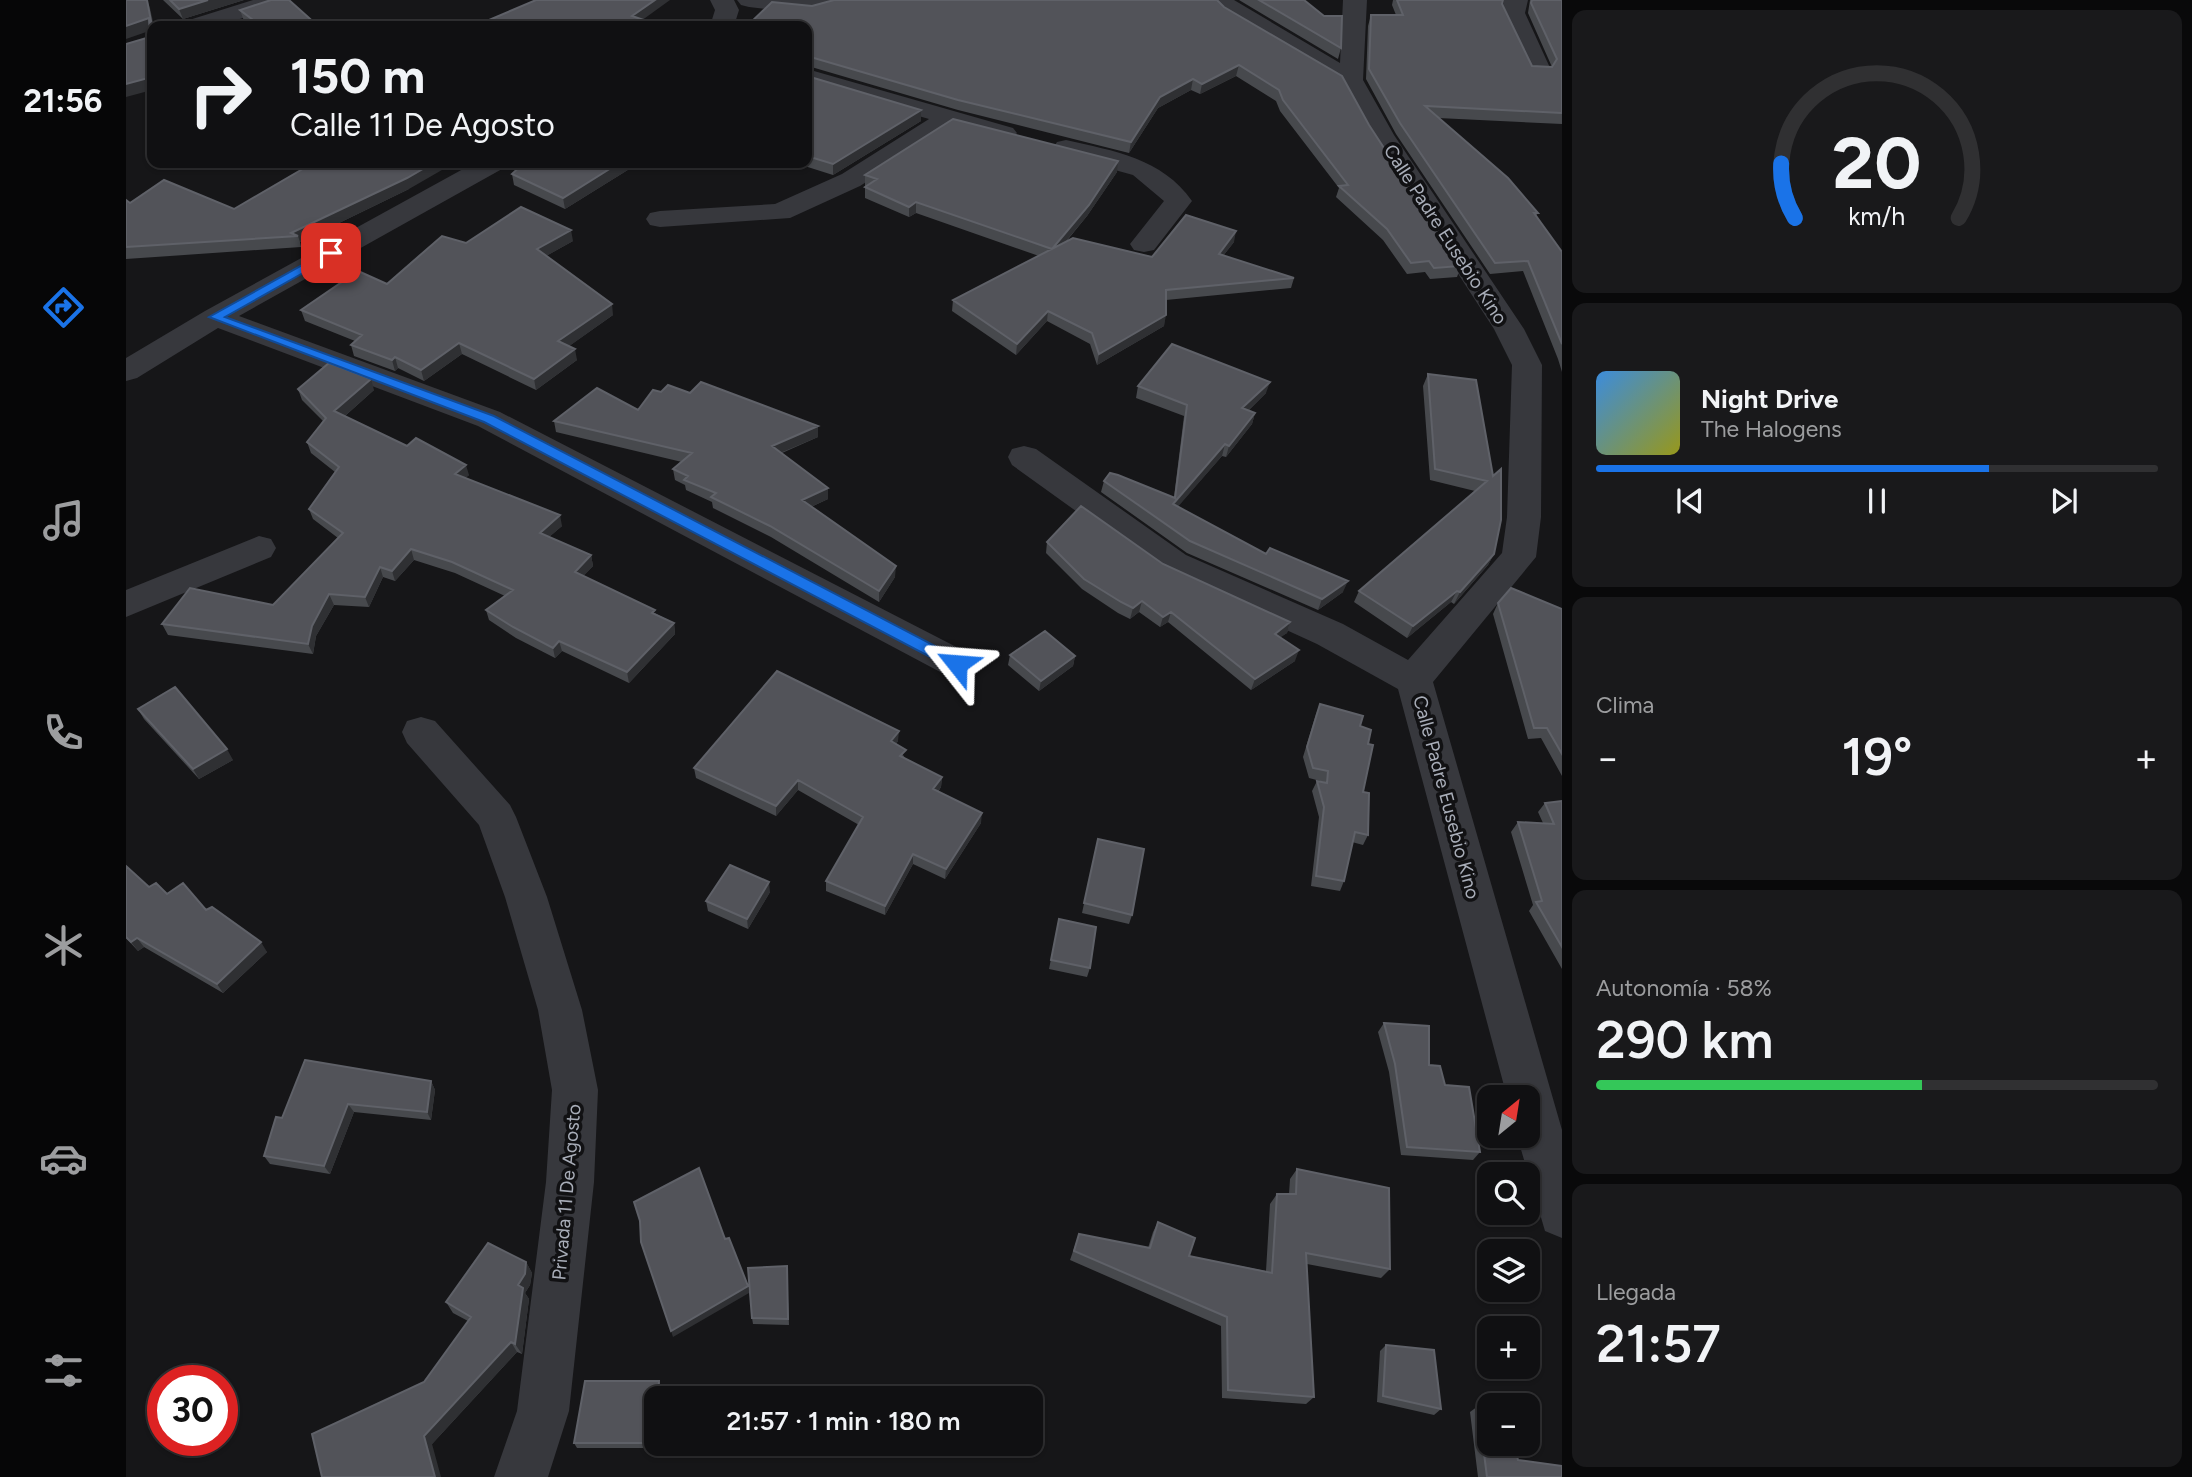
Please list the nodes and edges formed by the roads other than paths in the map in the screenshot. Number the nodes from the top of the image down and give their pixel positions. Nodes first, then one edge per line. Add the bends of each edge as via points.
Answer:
1 (277, 0) edge
2 (722, 0) edge
3 (749, 0) edge
4 (839, 0) edge
5 (1220, 0) edge
6 (1355, 0) edge
7 (1516, 0) edge
8 (210, 21) edge
9 (724, 21) edge
10 (1539, 71) edge
11 (812, 77) edge
12 (1350, 80) junction
13 (948, 118) junction
14 (484, 168) edge
15 (660, 219) dead end
16 (1144, 244) dead end
17 (215, 317) junction
18 (126, 371) edge
19 (1024, 457) dead end
20 (259, 548) dead end
21 (126, 604) edge
22 (957, 664) dead end
23 (1414, 681) junction
24 (421, 732) dead end
25 (1562, 1214) edge
26 (521, 1477) edge

1 - 8 street
2 - 9 street via 727,10
3 - 4 street via 812,7
5 - 12 street
6 - 12 street
7 - 10 street via 1513,13
11 - 13 street
12 - 23 street, Calle Padre Eusebio Kino via 1509,329 1527,365 1519,557
13 - 15 street via 851,180 780,212
13 - 16 street via 1134,165 1164,180 1178,201
14 - 17 street
17 - 18 street
17 - 22 street via 489,419
19 - 23 street via 1174,564 1330,634
20 - 21 street
23 - 25 street, Calle Padre Eusebio Kino
24 - 26 street, Privada 11 De Agosto via 496,817 561,1010 575,1090 570,1182 543,1412

